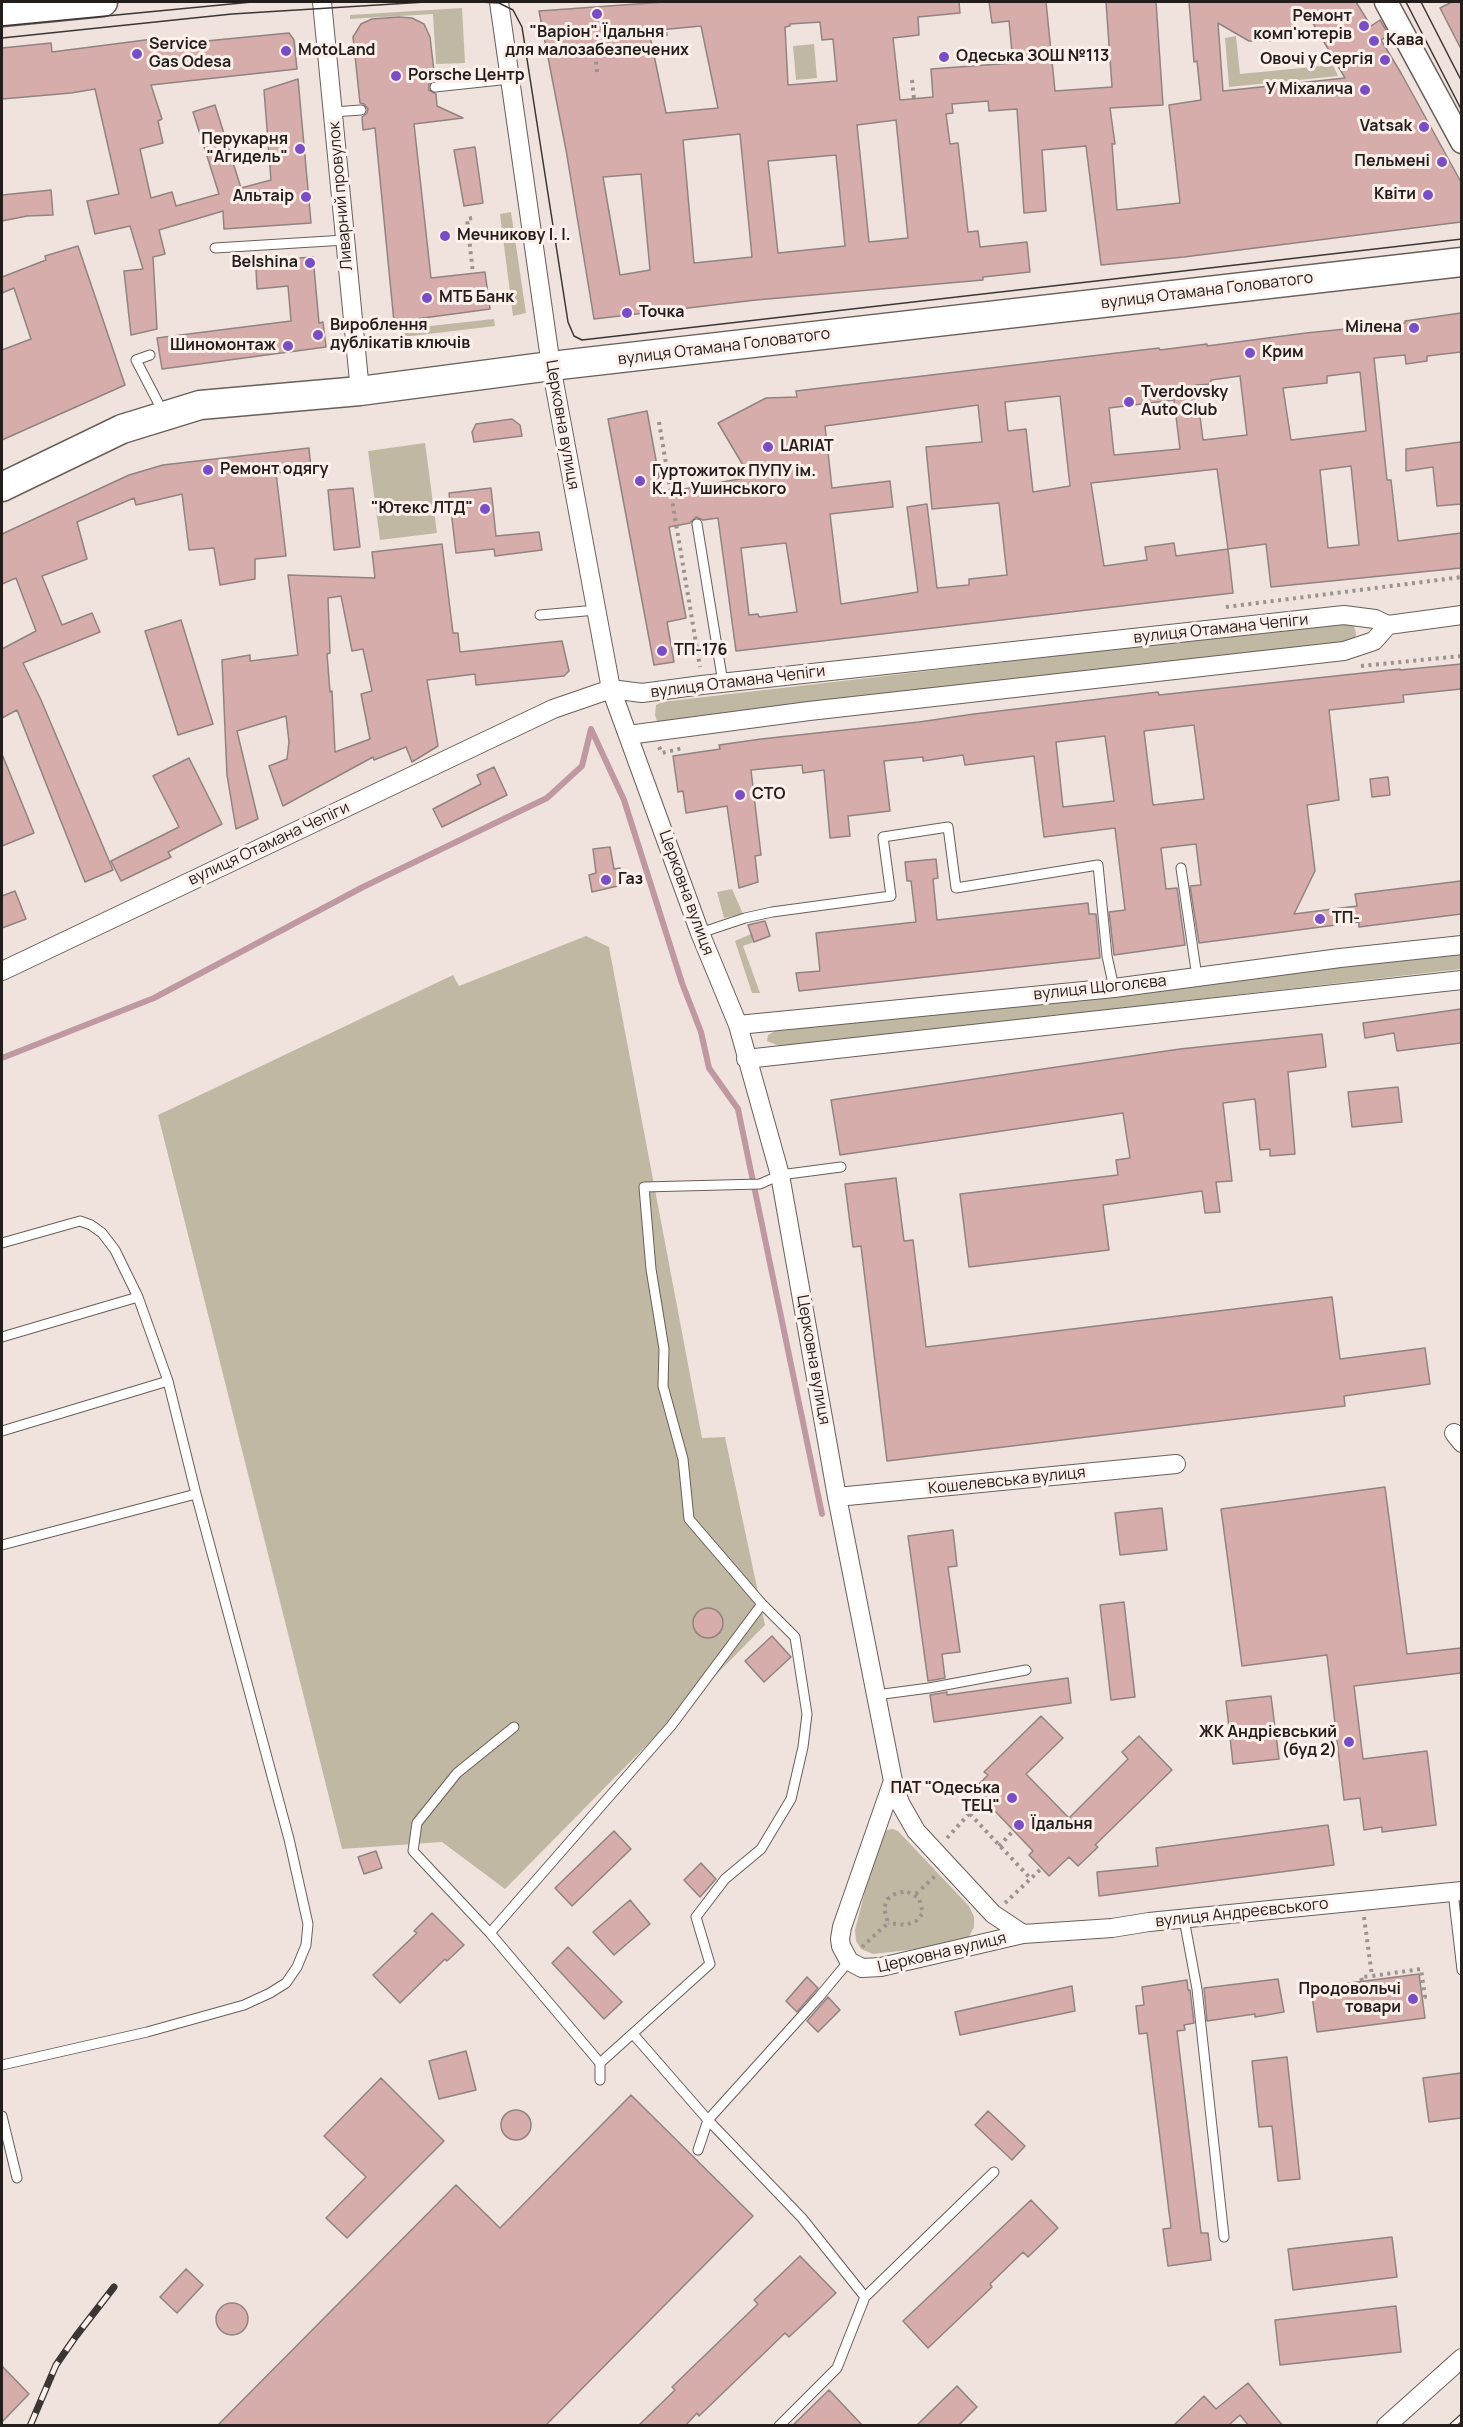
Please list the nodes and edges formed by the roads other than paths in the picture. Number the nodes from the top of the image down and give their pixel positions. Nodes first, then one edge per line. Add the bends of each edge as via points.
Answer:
1 (103, 2) edge
2 (322, 2) edge
3 (498, 2) edge
4 (1386, 2) edge
5 (2, 12) edge
6 (510, 79) junction
7 (435, 87) dead end
8 (361, 110) dead end
9 (333, 112) junction
10 (1461, 141) edge
11 (345, 240) junction
12 (215, 248) dead end
13 (1461, 262) edge
14 (150, 355) dead end
15 (551, 366) junction
16 (360, 391) junction
17 (164, 415) junction
18 (2, 487) edge
19 (697, 524) dead end
20 (596, 610) junction
21 (540, 615) dead end
22 (1461, 615) edge
23 (1388, 625) junction
24 (723, 683) junction
25 (611, 689) junction
26 (628, 735) junction
27 (1181, 868) dead end
28 (700, 933) junction
29 (1461, 945) edge
30 (2, 971) edge
31 (1197, 977) junction
32 (1461, 980) edge
33 (1114, 988) junction
34 (738, 1025) junction
35 (746, 1059) junction
36 (841, 1167) dead end
37 (780, 1175) junction
38 (2, 1243) edge
39 (138, 1297) junction
40 (2, 1337) edge
41 (168, 1381) junction
42 (2, 1431) edge
43 (1176, 1464) dead end
44 (196, 1494) junction
45 (837, 1497) junction
46 (2, 1545) edge
47 (762, 1604) junction
48 (1026, 1670) dead end
49 (876, 1695) junction
50 (514, 1727) dead end
51 (893, 1781) junction
52 (1457, 1892) edge
53 (1184, 1919) junction
54 (490, 1933) junction
55 (1023, 1934) junction
56 (849, 1961) junction
57 (1461, 1970) edge
58 (633, 2034) junction
59 (600, 2063) junction
60 (2, 2065) edge
61 (600, 2080) dead end
62 (2, 2116) edge
63 (708, 2120) junction
64 (698, 2150) dead end
65 (994, 2172) dead end
66 (16, 2178) dead end
67 (1224, 2237) dead end
68 (865, 2296) junction
69 (1461, 2358) edge
70 (779, 2426) edge
71 (1386, 2426) edge

1 - 5 main road
2 - 9 street, Ливарний провулок
3 - 6 street, Церковна вулиця
4 - 10 street
6 - 7 lane
6 - 15 street, Церковна вулиця
8 - 9 lane
9 - 11 street, Ливарний провулок
11 - 12 lane
11 - 16 street, Ливарний провулок
13 - 15 main road, вулиця Отамана Головатого
14 - 17 lane via 136,360
15 - 16 main road, вулиця Отамана Головатого
15 - 20 street, Церковна вулиця
16 - 17 main road, вулиця Отамана Головатого via 200,405
17 - 18 main road, вулиця Отамана Головатого via 122,429
19 - 24 lane
20 - 21 lane
20 - 25 street, Церковна вулиця
22 - 23 street, вулиця Отамана Чепіги
23 - 24 street, вулиця Отамана Чепіги via 1344,615
23 - 26 street via 1374,641 1344,651
24 - 25 street, вулиця Отамана Чепіги via 642,693
25 - 26 street, Церковна вулиця
25 - 30 street, вулиця Отамана Чепіги via 553,709
26 - 28 street, Церковна вулиця
27 - 31 lane
28 - 33 lane via 772,912 891,896 883,837 948,827 956,888 1098,865
28 - 34 street, Церковна вулиця
29 - 31 street, вулиця Щоголєва
31 - 33 street, вулиця Щоголєва
32 - 35 street, вулиця Щоголєва
33 - 34 street, вулиця Щоголєва
34 - 35 street, Церковна вулиця
35 - 37 street, Церковна вулиця
36 - 37 lane
37 - 45 street, Церковна вулиця
37 - 47 lane via 760,1184 644,1187 651,1269 664,1349 663,1386 682,1460 689,1520
38 - 39 lane via 80,1221 91,1225 115,1250
39 - 40 lane
39 - 41 lane
41 - 42 lane
41 - 44 lane
43 - 45 street, Кошелевська вулиця
44 - 46 lane
44 - 60 lane via 289,1839 308,1924 306,1945 286,1983 244,2005
45 - 49 street, Церковна вулиця
47 - 54 lane via 671,1726
47 - 58 lane via 795,1637 807,1714 791,1799 761,1849 725,1879 696,1917 710,1964
48 - 49 lane
49 - 51 street, Церковна вулиця
50 - 54 lane via 458,1773 423,1814 417,1823 413,1851
51 - 55 street, Церковна вулиця via 908,1819 934,1851 993,1914
51 - 56 street via 842,1927 841,1946
52 - 53 street, вулиця Андреєвського
52 - 57 lane
53 - 55 street, вулиця Андреєвського
53 - 67 lane via 1197,1989
54 - 59 lane
55 - 56 street, Церковна вулиця via 881,1967 862,1968
56 - 63 lane
58 - 59 lane
58 - 63 lane
59 - 61 lane
62 - 66 lane
63 - 64 lane
63 - 68 lane via 802,2218
65 - 68 lane
68 - 70 lane via 837,2368
69 - 71 street

